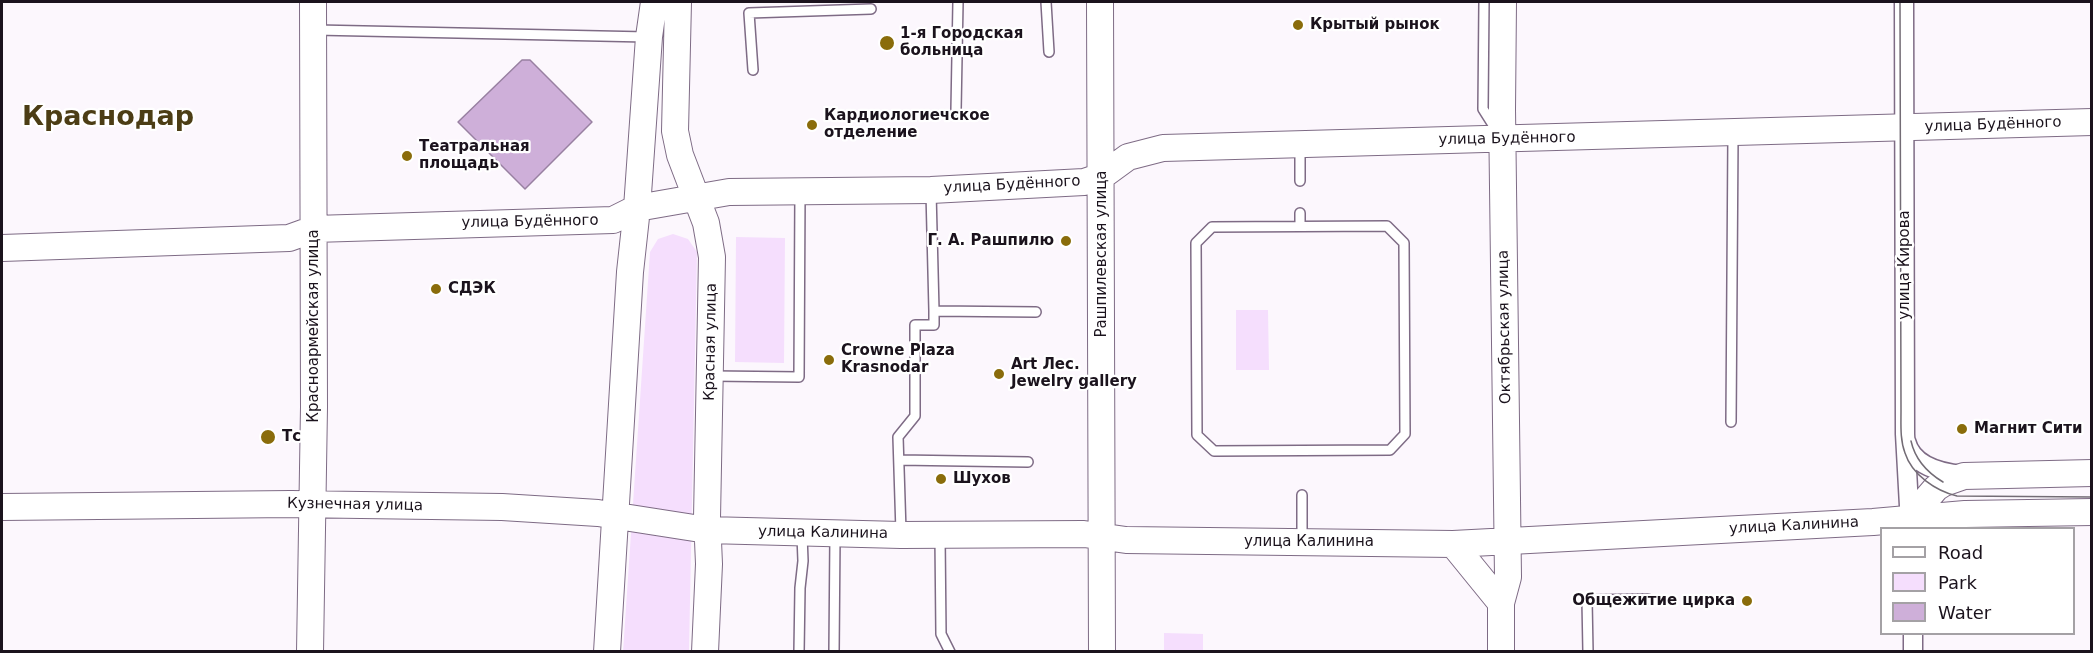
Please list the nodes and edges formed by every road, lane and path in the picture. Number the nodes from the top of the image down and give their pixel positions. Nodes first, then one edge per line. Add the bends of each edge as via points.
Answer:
1 (313, 2) edge
2 (654, 2) edge
3 (678, 2) edge
4 (958, 2) edge
5 (1046, 2) edge
6 (1100, 2) edge
7 (1484, 2) edge
8 (1503, 2) edge
9 (1515, 2) edge
10 (1904, 2) edge
11 (849, 5) edge
12 (871, 9) dead end
13 (313, 30) junction
14 (649, 38) junction
15 (678, 39) junction
16 (1049, 52) dead end
17 (753, 70) dead end
18 (956, 110) dead end
19 (2091, 122) edge
20 (1904, 127) junction
21 (1733, 133) junction
22 (1508, 139) junction
23 (1300, 144) junction
24 (1102, 176) junction
25 (1300, 181) dead end
26 (800, 190) junction
27 (931, 190) junction
28 (698, 196) junction
29 (637, 208) junction
30 (1300, 213) dead end
31 (1300, 226) junction
32 (314, 229) junction
33 (2, 248) edge
34 (934, 311) junction
35 (1036, 312) dead end
36 (710, 376) junction
37 (1731, 422) dead end
38 (1905, 434) junction
39 (899, 460) junction
40 (1028, 462) dead end
41 (2091, 473) edge
42 (1964, 476) junction
43 (1302, 495) dead end
44 (312, 504) junction
45 (2, 507) edge
46 (2091, 512) edge
47 (616, 516) junction
48 (1910, 523) edge
49 (707, 530) junction
50 (802, 533) junction
51 (835, 534) junction
52 (940, 534) junction
53 (901, 535) junction
54 (1103, 535) junction
55 (1513, 540) junction
56 (1302, 542) junction
57 (1453, 544) junction
58 (1648, 599) dead end
59 (1501, 603) junction
60 (1913, 635) edge
61 (310, 651) edge
62 (607, 651) edge
63 (705, 651) edge
64 (799, 651) edge
65 (834, 651) edge
66 (950, 651) edge
67 (1102, 651) edge
68 (1502, 651) edge
69 (1517, 651) edge
70 (1588, 651) edge
71 (1913, 651) edge

1 - 13 street, Красноармейская улица
2 - 14 street
3 - 15 street, Красная улица
4 - 18 lane
5 - 16 lane
6 - 24 street, Рашпилевская улица
7 - 22 lane via 1483,109
8 - 22 street, Октябрьская улица
9 - 22 street, Октябрьская улица
10 - 20 street, улица Кирова
11 - 12 lane
11 - 17 lane via 749,13
13 - 14 lane
13 - 32 street, Красноармейская улица
14 - 15 street
14 - 29 street
15 - 28 street, Красная улица via 675,131
19 - 20 street, улица Будённого
20 - 21 street, улица Будённого
20 - 38 street, улица Кирова
21 - 22 street, улица Будённого
21 - 37 lane
22 - 23 street, улица Будённого
22 - 55 street, Октябрьская улица
23 - 24 street, улица Будённого via 1163,148 1128,157
23 - 25 lane
24 - 27 street, улица Будённого via 1084,182
24 - 54 street, Рашпилевская улица
26 - 27 street, улица Будённого
26 - 28 street, улица Будённого
26 - 36 lane via 799,377
27 - 34 lane
28 - 29 street, улица Будённого
28 - 36 street, Красная улица via 712,257
29 - 32 street, улица Будённого via 613,220
29 - 47 street
30 - 31 lane
31 - 31 lane via 1212,227 1196,243 1197,435 1214,452 1302,456 1390,450 1405,434 1404,243 1387,226
32 - 33 street, улица Будённого via 289,238
32 - 44 street, Красноармейская улица
34 - 35 lane
34 - 39 lane via 934,325 915,325 915,416 898,437
36 - 49 street, Красная улица
38 - 42 street via 1915,458 1936,470
38 - 48 street, улица Кирова
39 - 40 lane
39 - 53 lane
41 - 42 street
42 - 48 street via 1936,488
43 - 56 lane
44 - 45 street, Кузнечная улица
44 - 47 street, Кузнечная улица via 502,507
44 - 61 street, Красноармейская улица
46 - 48 street, улица Калинина via 1965,514
47 - 49 street, Кузнечная улица
47 - 62 street
48 - 55 street, улица Калинина
49 - 50 street, улица Калинина
49 - 63 street, Красная улица
50 - 51 street, улица Калинина
50 - 64 lane
51 - 53 street, улица Калинина
51 - 65 lane
52 - 53 street, улица Калинина
52 - 54 street, улица Калинина
52 - 66 lane via 940,634
54 - 56 street, улица Калинина via 1126,540
54 - 67 street, Рашпилевская улица
55 - 57 street, улица Калинина
55 - 59 street, Октябрьская улица
55 - 69 street, Октябрьская улица
56 - 57 street, улица Калинина
57 - 59 street
58 - 70 lane via 1587,600
59 - 68 street, Октябрьская улица
60 - 71 street

